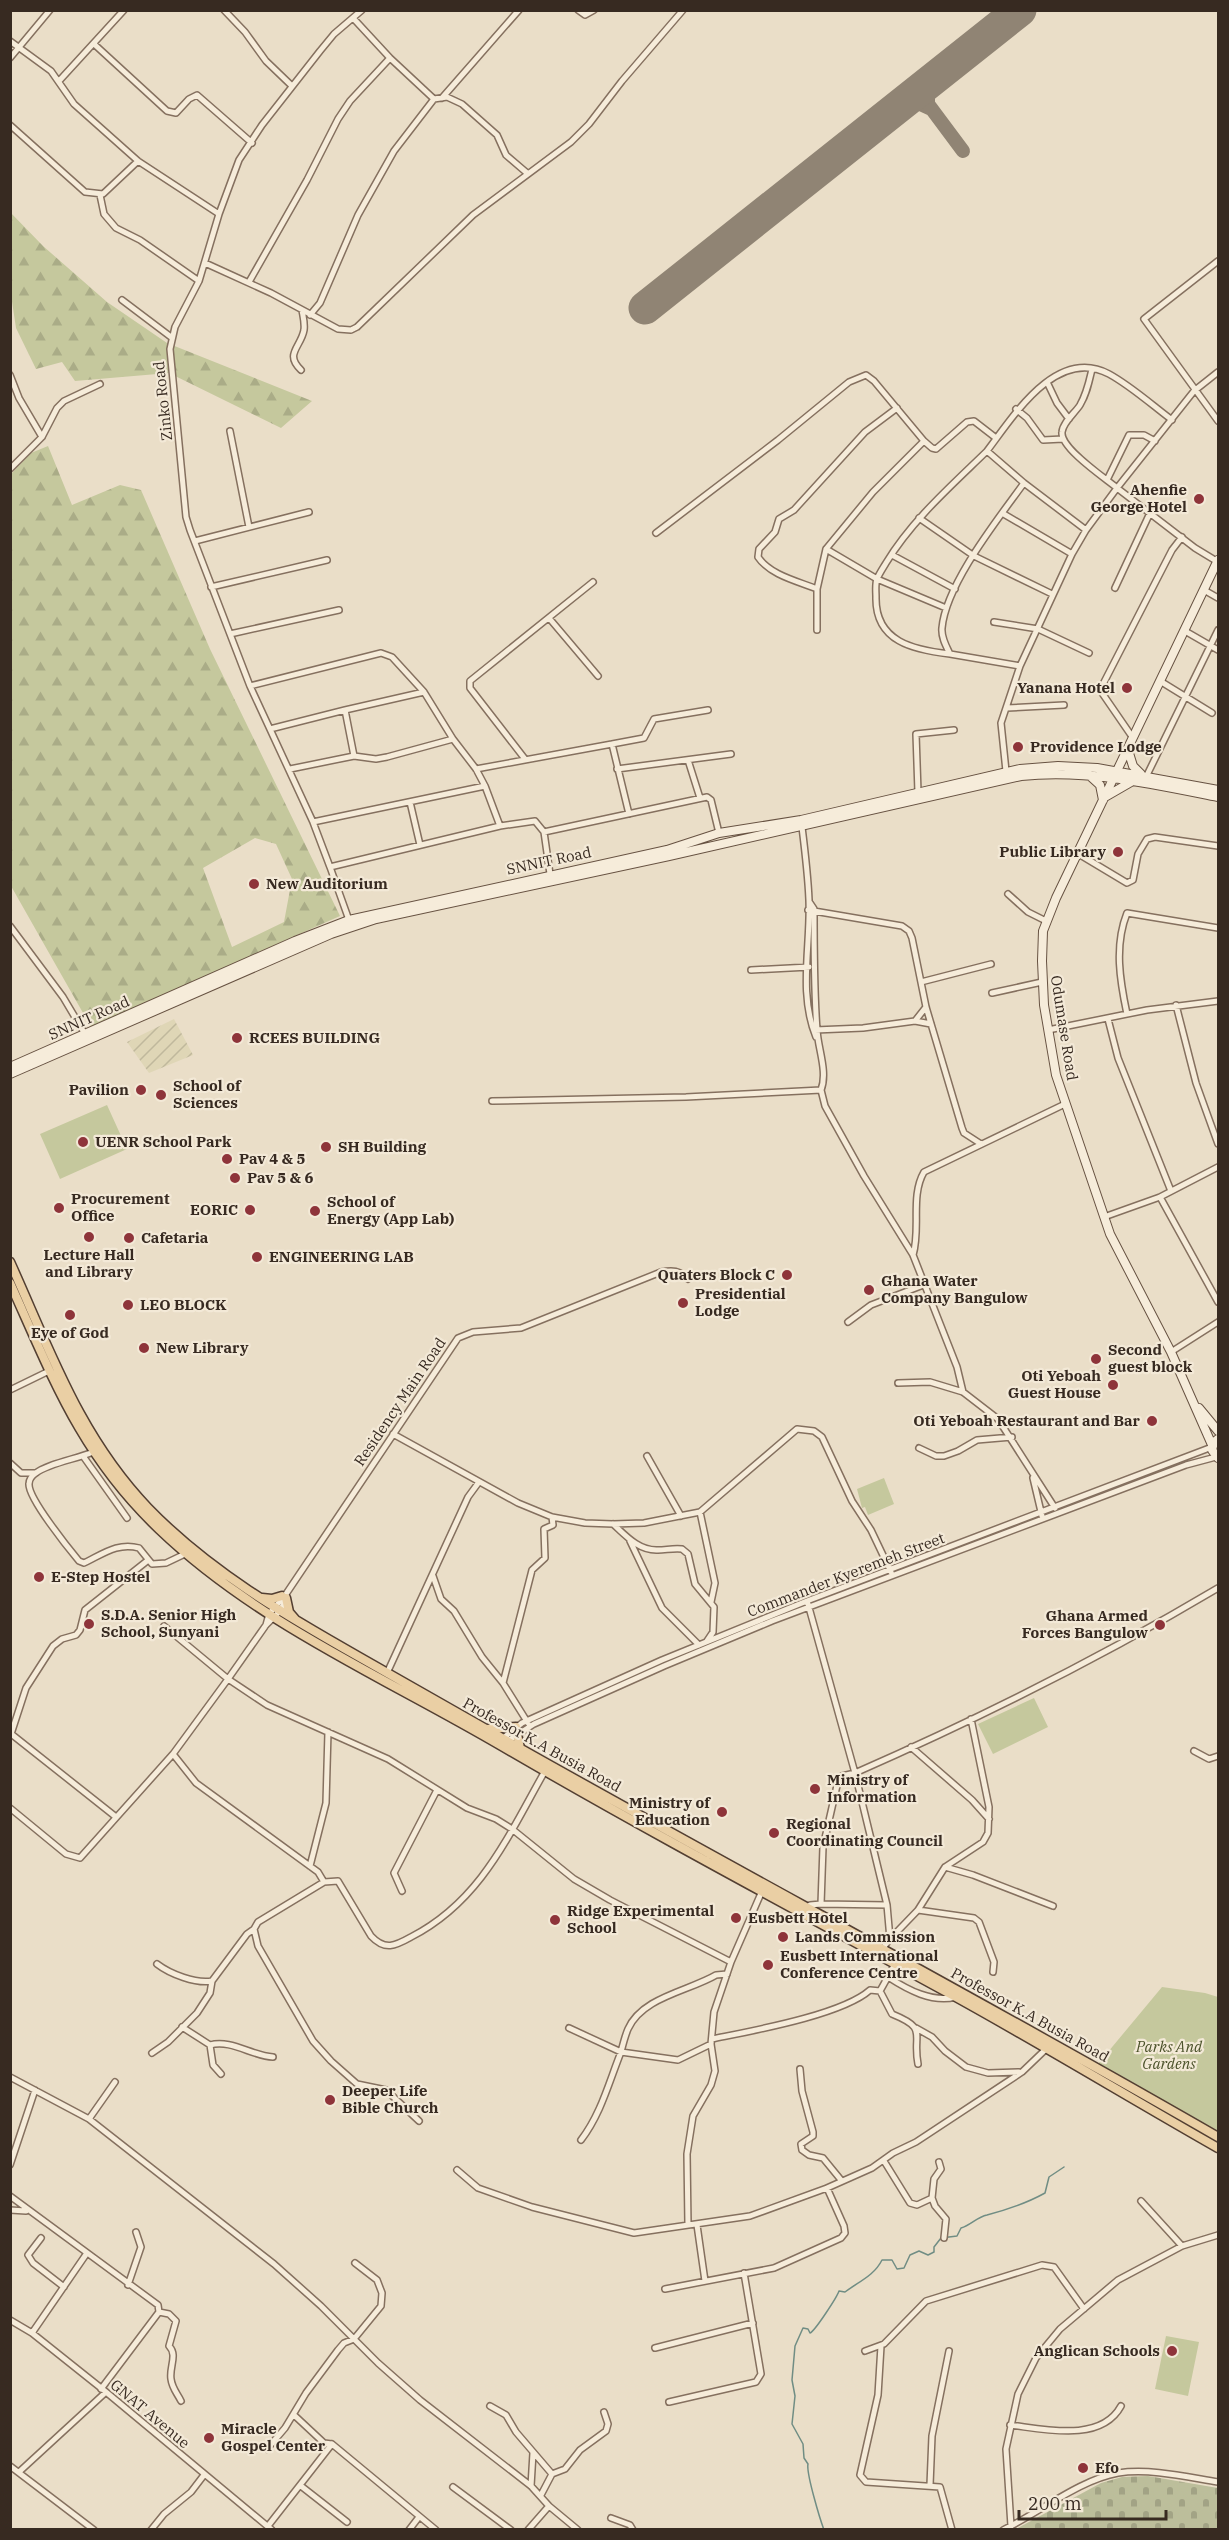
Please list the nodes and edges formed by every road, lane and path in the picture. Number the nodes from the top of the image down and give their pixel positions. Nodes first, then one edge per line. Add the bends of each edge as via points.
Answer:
1 (50, 10) edge
2 (124, 10) edge
3 (224, 10) edge
4 (362, 10) edge
5 (519, 10) edge
6 (578, 10) edge
7 (594, 10) edge
8 (683, 10) edge
9 (353, 18) junction
10 (10, 41) edge
11 (94, 44) junction
12 (21, 48) junction
13 (10, 58) edge
14 (390, 58) junction
15 (59, 81) junction
16 (292, 86) junction
17 (442, 98) junction
18 (434, 99) junction
19 (10, 125) edge
20 (252, 143) junction
21 (138, 161) junction
22 (527, 173) junction
23 (100, 195) junction
24 (219, 214) junction
25 (1218, 261) edge
26 (205, 263) junction
27 (199, 281) junction
28 (249, 282) junction
29 (122, 300) dead end
30 (302, 310) junction
31 (310, 315) junction
32 (171, 337) junction
33 (1092, 369) junction
34 (301, 370) dead end
35 (1218, 372) edge
36 (10, 375) edge
37 (1047, 382) junction
38 (100, 384) dead end
39 (1194, 391) junction
40 (897, 408) junction
41 (1016, 409) junction
42 (1069, 419) junction
43 (1172, 420) junction
44 (1218, 421) edge
45 (230, 431) dead end
46 (42, 437) junction
47 (996, 438) junction
48 (1063, 439) junction
49 (924, 441) junction
50 (1155, 441) junction
51 (987, 451) junction
52 (10, 469) edge
53 (1107, 480) junction
54 (1024, 483) junction
55 (1117, 488) junction
56 (309, 512) dead end
57 (1002, 513) junction
58 (1150, 513) junction
59 (919, 518) junction
60 (249, 527) junction
61 (1086, 530) junction
62 (656, 533) dead end
63 (1182, 537) junction
64 (195, 542) junction
65 (826, 549) junction
66 (1072, 554) junction
67 (892, 555) junction
68 (974, 556) junction
69 (327, 560) dead end
70 (1218, 561) edge
71 (877, 579) junction
72 (593, 582) dead end
73 (211, 587) junction
74 (1115, 588) dead end
75 (817, 589) junction
76 (955, 589) junction
77 (1204, 590) junction
78 (1052, 594) junction
79 (1218, 598) edge
80 (946, 608) junction
81 (339, 610) dead end
82 (549, 618) junction
83 (994, 622) dead end
84 (1038, 629) junction
85 (817, 630) dead end
86 (1218, 630) edge
87 (1185, 631) junction
88 (230, 634) junction
89 (1212, 645) junction
90 (1218, 650) edge
91 (1089, 653) dead end
92 (950, 654) junction
93 (1020, 666) junction
94 (598, 676) dead end
95 (1160, 681) junction
96 (250, 686) junction
97 (424, 693) junction
98 (1187, 697) junction
99 (1065, 705) dead end
100 (1007, 708) junction
101 (345, 710) junction
102 (708, 710) dead end
103 (1212, 713) dead end
104 (270, 729) junction
105 (954, 730) dead end
106 (453, 739) junction
107 (1134, 739) junction
108 (612, 744) junction
109 (1128, 750) junction
110 (731, 754) dead end
111 (354, 756) junction
112 (525, 759) junction
113 (688, 760) junction
114 (1097, 768) junction
115 (290, 769) junction
116 (476, 769) junction
117 (617, 769) junction
118 (1006, 771) junction
119 (1088, 774) junction
120 (1115, 775) junction
121 (1145, 775) junction
122 (1134, 781) junction
123 (484, 786) junction
124 (1218, 790) edge
125 (918, 792) junction
126 (700, 798) junction
127 (1104, 799) junction
128 (895, 801) junction
129 (410, 802) junction
130 (882, 804) junction
131 (629, 814) junction
132 (313, 822) junction
133 (500, 826) junction
134 (802, 827) junction
135 (544, 832) junction
136 (719, 833) junction
137 (420, 845) junction
138 (1218, 846) edge
139 (668, 853) junction
140 (1077, 853) junction
141 (658, 855) junction
142 (330, 867) junction
143 (550, 874) junction
144 (1008, 894) dead end
145 (811, 910) junction
146 (349, 920) junction
147 (1046, 921) junction
148 (10, 926) edge
149 (1218, 928) edge
150 (991, 964) dead end
151 (814, 967) junction
152 (806, 968) junction
153 (750, 970) dead end
154 (921, 982) junction
155 (1042, 982) junction
156 (992, 993) dead end
157 (1218, 1001) edge
158 (162, 1004) junction
159 (1176, 1005) junction
160 (926, 1007) junction
161 (153, 1008) junction
162 (1127, 1014) junction
163 (1108, 1019) junction
164 (915, 1021) junction
165 (931, 1024) junction
166 (815, 1030) junction
167 (1048, 1030) junction
168 (85, 1034) junction
169 (10, 1067) edge
170 (10, 1074) edge
171 (821, 1090) junction
172 (492, 1101) dead end
173 (1065, 1104) junction
174 (981, 1144) junction
175 (1218, 1144) edge
176 (1218, 1167) edge
177 (1171, 1191) junction
178 (1160, 1197) junction
179 (1104, 1217) junction
180 (914, 1255) junction
181 (10, 1262) edge
182 (688, 1279) dead end
183 (10, 1283) edge
184 (926, 1284) junction
185 (1218, 1302) edge
186 (848, 1322) dead end
187 (1218, 1322) edge
188 (1171, 1352) junction
189 (49, 1371) junction
190 (898, 1383) dead end
191 (10, 1390) edge
192 (963, 1392) junction
193 (1195, 1402) junction
194 (1218, 1431) edge
195 (393, 1434) junction
196 (1012, 1437) junction
197 (1214, 1444) edge
198 (919, 1448) dead end
199 (93, 1452) junction
200 (83, 1456) junction
201 (647, 1456) dead end
202 (1217, 1458) edge
203 (10, 1464) edge
204 (35, 1473) junction
205 (1032, 1474) junction
206 (479, 1482) junction
207 (1055, 1507) junction
208 (700, 1512) junction
209 (1041, 1513) junction
210 (1058, 1514) junction
211 (681, 1516) junction
212 (552, 1517) junction
213 (127, 1518) dead end
214 (1044, 1520) junction
215 (614, 1524) junction
216 (630, 1541) junction
217 (181, 1543) junction
218 (190, 1550) junction
219 (147, 1561) junction
220 (891, 1572) junction
221 (433, 1576) junction
222 (1218, 1588) edge
223 (256, 1596) junction
224 (285, 1596) junction
225 (711, 1602) junction
226 (808, 1604) junction
227 (275, 1613) junction
228 (299, 1624) junction
229 (164, 1626) dead end
230 (707, 1642) junction
231 (699, 1645) junction
232 (387, 1673) junction
233 (228, 1679) junction
234 (502, 1683) junction
235 (971, 1719) junction
236 (529, 1724) junction
237 (486, 1729) junction
238 (517, 1730) junction
239 (328, 1732) junction
240 (11, 1734) edge
241 (503, 1742) junction
242 (911, 1747) junction
243 (520, 1748) junction
244 (1194, 1751) dead end
245 (173, 1754) junction
246 (1218, 1756) edge
247 (545, 1771) junction
248 (855, 1773) junction
249 (437, 1791) junction
250 (603, 1799) junction
251 (10, 1808) edge
252 (116, 1816) junction
253 (990, 1821) junction
254 (512, 1829) junction
255 (310, 1866) junction
256 (945, 1867) junction
257 (324, 1882) junction
258 (762, 1891) junction
259 (402, 1892) dead end
260 (822, 1904) junction
261 (887, 1905) junction
262 (1053, 1906) dead end
263 (918, 1910) junction
264 (806, 1911) junction
265 (254, 1929) junction
266 (890, 1939) junction
267 (882, 1949) junction
268 (731, 1962) junction
269 (157, 1964) dead end
270 (895, 1964) junction
271 (993, 1972) dead end
272 (727, 1974) junction
273 (888, 1977) junction
274 (212, 1980) junction
275 (880, 1991) junction
276 (956, 1998) junction
277 (182, 2027) junction
278 (569, 2028) dead end
279 (916, 2028) junction
280 (711, 2042) junction
281 (210, 2045) junction
282 (1046, 2049) junction
283 (621, 2052) junction
284 (152, 2053) dead end
285 (273, 2057) dead end
286 (918, 2064) dead end
287 (800, 2069) dead end
288 (1022, 2072) junction
289 (221, 2074) dead end
290 (10, 2077) edge
291 (115, 2082) dead end
292 (35, 2090) junction
293 (89, 2119) junction
294 (419, 2121) dead end
295 (1218, 2138) edge
296 (581, 2140) dead end
297 (1218, 2148) edge
298 (884, 2161) junction
299 (939, 2162) dead end
300 (10, 2165) edge
301 (457, 2170) dead end
302 (841, 2180) junction
303 (826, 2188) junction
304 (10, 2196) edge
305 (932, 2198) junction
306 (1141, 2201) dead end
307 (10, 2210) edge
308 (29, 2211) junction
309 (688, 2225) junction
310 (697, 2225) junction
311 (136, 2232) dead end
312 (1218, 2235) edge
313 (41, 2238) dead end
314 (944, 2238) dead end
315 (1182, 2246) junction
316 (87, 2253) junction
317 (355, 2263) dead end
318 (744, 2273) junction
319 (705, 2281) junction
320 (128, 2285) junction
321 (64, 2287) junction
322 (665, 2289) dead end
323 (1084, 2308) junction
324 (159, 2312) junction
325 (10, 2320) edge
326 (753, 2323) junction
327 (32, 2333) junction
328 (354, 2339) junction
329 (881, 2346) junction
330 (655, 2348) dead end
331 (865, 2351) dead end
332 (948, 2351) dead end
333 (103, 2391) junction
334 (181, 2401) dead end
335 (669, 2402) dead end
336 (490, 2406) dead end
337 (1121, 2406) dead end
338 (604, 2412) dead end
339 (294, 2415) junction
340 (1010, 2425) junction
341 (332, 2444) junction
342 (267, 2449) dead end
343 (533, 2453) junction
344 (10, 2466) edge
345 (20, 2472) junction
346 (552, 2474) junction
347 (204, 2475) junction
348 (1218, 2482) edge
349 (930, 2485) junction
350 (302, 2486) junction
351 (531, 2486) junction
352 (453, 2487) dead end
353 (541, 2495) junction
354 (549, 2506) junction
355 (418, 2517) junction
356 (611, 2518) dead end
357 (347, 2522) dead end
358 (1011, 2526) junction
359 (270, 2528) edge
360 (94, 2529) edge
361 (151, 2529) edge
362 (409, 2529) edge
363 (436, 2529) edge
364 (511, 2529) edge
365 (528, 2529) edge
366 (578, 2529) edge
367 (633, 2529) edge
368 (952, 2529) edge
369 (1003, 2529) edge

1 - 12 street
2 - 11 street
3 - 16 street
4 - 9 street, Zinko Road
5 - 17 street
6 - 7 street via 585,15
8 - 22 street via 589,124 551,158
9 - 14 street
9 - 16 street, Zinko Road via 334,34
10 - 12 street
11 - 15 street
11 - 20 street via 167,111 176,113 189,99 201,96 228,125
12 - 13 street
12 - 15 street
14 - 18 street
14 - 28 street via 338,119
15 - 21 street via 74,104
16 - 20 street, Zinko Road
17 - 18 street
17 - 22 street via 462,104 497,135 506,155
18 - 31 street via 389,161 358,216 320,303
19 - 23 street via 85,192
20 - 24 street, Zinko Road via 233,174
21 - 23 street
21 - 24 street
22 - 31 street via 473,215 357,327 338,329
23 - 27 street via 104,214 116,228
24 - 26 street, Zinko Road
25 - 39 street via 1144,319
26 - 27 street, Zinko Road
26 - 28 street
27 - 32 street, Zinko Road
28 - 30 street
29 - 32 street
30 - 31 street
30 - 34 street via 304,328 293,356 294,364
32 - 64 street, Zinko Road via 186,518
33 - 37 street via 1071,370
33 - 42 street via 1085,394
33 - 43 street via 1110,374
35 - 39 street
36 - 46 street
37 - 41 street
37 - 42 street
38 - 46 street via 64,401
39 - 43 street
39 - 44 street
40 - 49 street
40 - 62 street via 866,375 855,378
40 - 75 street via 865,432 794,510 779,519 775,532 759,549 762,563 780,575
41 - 47 street
41 - 48 street via 1043,440
42 - 48 street
43 - 50 street
45 - 60 street
46 - 52 street
47 - 49 street via 974,421 967,422 936,449
47 - 51 street
48 - 53 street
49 - 65 street via 873,492
50 - 53 street via 1144,435 1129,435
50 - 55 street
51 - 54 street
51 - 59 street
53 - 55 street
54 - 57 street
54 - 61 street
55 - 58 street
55 - 61 street
56 - 60 street
57 - 66 street
57 - 68 street
58 - 63 street
58 - 74 street
59 - 67 street
59 - 68 street
60 - 64 street
61 - 66 street
63 - 70 street
63 - 107 street via 1101,688 1101,694
64 - 73 street, Zinko Road
65 - 71 street
65 - 75 street
66 - 78 street
67 - 71 street
67 - 76 street
68 - 76 street
68 - 78 street
69 - 73 street
70 - 77 street, Odumase Road
71 - 80 street
71 - 92 street via 876,607 885,631 920,650
72 - 82 street
73 - 88 street, Zinko Road
75 - 85 street
76 - 80 street
77 - 79 street
77 - 87 street, Odumase Road
78 - 84 street
80 - 92 street via 941,629
81 - 88 street
82 - 94 street
82 - 112 street via 469,684
83 - 84 street
84 - 91 street
84 - 93 street
86 - 89 street
87 - 89 street
87 - 95 street, Odumase Road
88 - 96 street, Zinko Road
89 - 90 street
89 - 98 street
92 - 93 street
93 - 100 street
95 - 98 street
95 - 107 street, Odumase Road
96 - 97 street via 381,653 392,657
96 - 104 street, Zinko Road
97 - 101 street
97 - 106 street
98 - 103 street
98 - 121 street
99 - 100 street
100 - 118 street via 1000,732
101 - 104 street
101 - 111 street
102 - 108 street via 654,719 644,738
104 - 115 street, Zinko Road
105 - 125 street via 916,734
106 - 111 street via 376,759
106 - 116 street
107 - 109 street, Odumase Road
108 - 112 street
108 - 117 street
109 - 114 street via 1113,764
109 - 120 street, Odumase Road
109 - 121 street via 1132,766
110 - 113 street
111 - 115 street
112 - 116 street
113 - 117 street
113 - 126 street
114 - 118 street, SNNIT Road via 1058,766
114 - 120 street, SNNIT Road
115 - 132 street, Zinko Road
116 - 123 street
117 - 131 street
118 - 125 street, SNNIT Road
119 - 120 street, SNNIT Road
119 - 127 street via 1100,785
119 - 128 street, SNNIT Road via 1010,778
120 - 121 street
120 - 122 street
120 - 127 street, Odumase Road
121 - 124 street
122 - 124 street
122 - 127 street
123 - 129 street
123 - 133 street
125 - 128 street, SNNIT Road
126 - 131 street
126 - 136 street via 711,800
127 - 140 street, Odumase Road
128 - 130 street, SNNIT Road
129 - 132 street
129 - 137 street
130 - 134 street, SNNIT Road
130 - 136 street, SNNIT Road
131 - 135 street
132 - 142 street, Zinko Road
133 - 135 street via 535,821
133 - 137 street
134 - 139 street, SNNIT Road
134 - 145 street
135 - 143 street
136 - 139 street, SNNIT Road
137 - 142 street
138 - 140 street via 1147,839 1138,854 1133,880 1127,883
139 - 141 street, SNNIT Road
140 - 147 street, Odumase Road
141 - 143 street, SNNIT Road
141 - 158 street, SNNIT Road via 351,927
142 - 146 street, Zinko Road
143 - 146 street, SNNIT Road
144 - 147 street via 1028,912
145 - 151 street
145 - 152 street
145 - 154 street via 902,926 912,938
146 - 158 street, SNNIT Road
147 - 155 street, Odumase Road
148 - 168 street via 63,997
149 - 162 street via 1127,913 1119,958
150 - 154 street
151 - 152 street
151 - 166 street
152 - 153 street
152 - 166 street via 809,1016
154 - 160 street
155 - 156 street
155 - 167 street, Odumase Road
157 - 159 street
158 - 161 street, SNNIT Road
159 - 162 street
159 - 175 street via 1196,1083
160 - 164 street
160 - 165 street
161 - 168 street, SNNIT Road
161 - 170 street, SNNIT Road
162 - 163 street
163 - 167 street
163 - 177 street via 1118,1058
164 - 165 street
164 - 166 street
165 - 174 street via 964,1133
166 - 171 street via 823,1076
167 - 173 street, Odumase Road
168 - 169 street, SNNIT Road
171 - 172 street
171 - 180 street via 825,1106 864,1176
173 - 174 street
173 - 179 street, Odumase Road
174 - 180 street via 924,1172 917,1197
176 - 177 street
177 - 178 street
178 - 179 street
178 - 185 street
179 - 188 street, Odumase Road via 1119,1255
180 - 184 street
181 - 217 main road, Professor K.A Busia Road via 61,1380 99,1449
182 - 195 street, Residency Main Road via 672,1270 661,1272 521,1328 465,1334 452,1345
183 - 189 main road, Professor K.A Busia Road
184 - 186 street via 871,1305
184 - 192 street
187 - 188 street
188 - 193 street, Odumase Road
189 - 191 street
189 - 199 main road, Professor K.A Busia Road
190 - 192 street via 930,1382
192 - 196 street via 999,1419
193 - 194 street, Odumase Road
193 - 197 street, Odumase Road
195 - 206 street
195 - 224 street, Residency Main Road
196 - 198 street via 976,1440 944,1456
196 - 205 street
197 - 202 street, Odumase Road
197 - 207 street, Commander Kyeremeh Street
199 - 200 street
199 - 217 main road, Professor K.A Busia Road via 141,1510
200 - 204 street
200 - 213 street
201 - 211 street
202 - 210 street, Commander Kyeremeh Street via 1186,1465
203 - 204 street via 21,1473
204 - 219 street via 29,1485 31,1494 79,1561 84,1563 126,1546 139,1548
205 - 207 street
205 - 209 street
206 - 212 street
206 - 221 street via 468,1497
207 - 209 street, Commander Kyeremeh Street
207 - 210 street
208 - 211 street
208 - 220 street via 797,1429 814,1431 825,1441
208 - 225 street via 715,1583
209 - 214 street
209 - 220 street, Commander Kyeremeh Street
210 - 214 street, Commander Kyeremeh Street
211 - 215 street
212 - 215 street
212 - 234 street via 553,1525 544,1529 545,1558 531,1574
214 - 220 street, Commander Kyeremeh Street
215 - 216 street
216 - 225 street via 656,1550 682,1549 688,1554 695,1584
216 - 231 street via 662,1608
217 - 218 main road, Professor K.A Busia Road
218 - 219 street via 166,1563
218 - 223 main road, Professor K.A Busia Road
218 - 227 main road, Professor K.A Busia Road
219 - 240 street via 85,1610 76,1635 53,1646 26,1688
220 - 226 street, Commander Kyeremeh Street
221 - 232 street
221 - 234 street via 441,1599 454,1611
222 - 235 street via 1133,1637
223 - 224 main road
223 - 227 main road, Professor K.A Busia Road
224 - 227 street, Residency Main Road
224 - 228 main road
225 - 230 street via 713,1632
226 - 230 street, Commander Kyeremeh Street
226 - 236 street, Commander Kyeremeh Street
226 - 248 street
227 - 228 main road, Professor K.A Busia Road
227 - 233 street, Residency Main Road
227 - 241 main road, Professor K.A Busia Road
228 - 232 main road, Professor K.A Busia Road
229 - 233 street
230 - 231 street, Commander Kyeremeh Street
231 - 236 street, Commander Kyeremeh Street
232 - 237 main road, Professor K.A Busia Road
233 - 239 street via 267,1705
233 - 245 street, Residency Main Road
234 - 236 street
235 - 242 street
235 - 253 street
236 - 238 street, Commander Kyeremeh Street
237 - 238 main road
237 - 241 main road, Professor K.A Busia Road
238 - 241 street, Commander Kyeremeh Street
238 - 243 main road
239 - 249 street via 388,1759
239 - 255 street via 326,1803
240 - 252 street
241 - 243 main road, Professor K.A Busia Road
241 - 247 main road, Professor K.A Busia Road
242 - 248 street
242 - 253 street via 972,1800
243 - 250 main road, Professor K.A Busia Road
244 - 246 street via 1209,1758
245 - 252 street, Residency Main Road
245 - 255 street via 196,1783
247 - 250 main road, Professor K.A Busia Road
247 - 254 street
248 - 260 street via 842,1776 838,1783 822,1848
248 - 261 street
249 - 254 street
249 - 259 street via 394,1873
250 - 258 main road, Professor K.A Busia Road
250 - 264 main road, Professor K.A Busia Road
251 - 252 street, Residency Main Road via 76,1858
253 - 256 street via 983,1842
254 - 257 street via 475,1889 432,1927 395,1946 377,1943 338,1881
254 - 268 street via 574,1879
255 - 257 street
256 - 262 street
256 - 263 street
257 - 265 street via 258,1922
258 - 264 main road, Professor K.A Busia Road
258 - 268 street
260 - 261 street
260 - 264 street via 810,1905
261 - 266 street
263 - 266 street
263 - 271 street via 979,1922 994,1962
264 - 267 main road, Professor K.A Busia Road
264 - 270 main road, Professor K.A Busia Road
265 - 274 street
265 - 294 street via 258,1946 313,2041 357,2084 387,2090
266 - 267 street
267 - 295 main road, Professor K.A Busia Road
268 - 272 street
269 - 274 street via 167,1972 203,1983
270 - 273 street
270 - 276 main road, Professor K.A Busia Road
272 - 280 street via 714,2012
272 - 283 street via 650,2006 628,2028
273 - 275 street
273 - 276 street via 937,1999
274 - 277 street via 207,1999
275 - 279 street via 892,2014
275 - 280 street via 870,1990 858,2000
276 - 282 main road, Professor K.A Busia Road
277 - 281 street
277 - 284 street
278 - 283 street
279 - 286 street
279 - 288 street via 933,2037 966,2067 988,2073
280 - 283 street via 678,2060
280 - 309 street via 715,2071 693,2116 689,2134
281 - 285 street via 227,2045
281 - 289 street via 213,2066
282 - 288 street
282 - 297 main road, Professor K.A Busia Road
283 - 296 street via 606,2095
287 - 302 street via 813,2132 801,2144 802,2150 823,2158
288 - 298 street
290 - 292 street
291 - 293 street
292 - 293 street
292 - 300 street
293 - 328 street via 274,2265
298 - 302 street
298 - 305 street via 910,2203 917,2205
299 - 305 street via 941,2169 934,2179
301 - 309 street via 478,2188 609,2228 650,2233
302 - 303 street
303 - 310 street via 750,2216
303 - 318 street via 844,2226 841,2238 774,2268
304 - 308 street
305 - 314 street via 946,2219
306 - 315 street
307 - 308 street
308 - 316 street
309 - 310 street
310 - 319 street
311 - 320 street via 141,2247
312 - 315 street
313 - 321 street via 28,2255
315 - 323 street via 1118,2280
316 - 320 street
316 - 321 street
317 - 328 street via 377,2280 383,2301
318 - 319 street
318 - 326 street
319 - 322 street
320 - 324 street via 158,2306
321 - 327 street
323 - 329 street via 1054,2266 1042,2265 926,2301
323 - 340 street via 1060,2329 1032,2364
324 - 333 street
324 - 334 street via 176,2321 169,2346 173,2358 170,2377
325 - 327 street, GNAT Avenue
326 - 330 street
326 - 335 street via 760,2379
327 - 333 street, GNAT Avenue
328 - 339 street via 338,2350
328 - 351 street via 420,2400
329 - 331 street
329 - 349 street via 878,2395 860,2475 866,2482
332 - 349 street via 932,2436
333 - 345 street
333 - 347 street, GNAT Avenue
336 - 343 street via 506,2415
337 - 340 street via 1117,2415 1098,2427 1080,2430
338 - 346 street via 606,2431 580,2450 565,2469
339 - 341 street via 324,2443
339 - 342 street
340 - 358 street via 1005,2449
341 - 350 street
341 - 355 street
343 - 346 street
343 - 351 street
344 - 345 street
345 - 360 street
346 - 353 street
347 - 359 street, GNAT Avenue
347 - 361 street
348 - 358 street via 1145,2472 1118,2473 1096,2480
349 - 368 street via 942,2489
350 - 357 street
350 - 359 street
351 - 353 street
352 - 364 street
353 - 354 street
354 - 365 street
354 - 366 street
355 - 362 street
355 - 363 street
356 - 367 street
358 - 369 street

